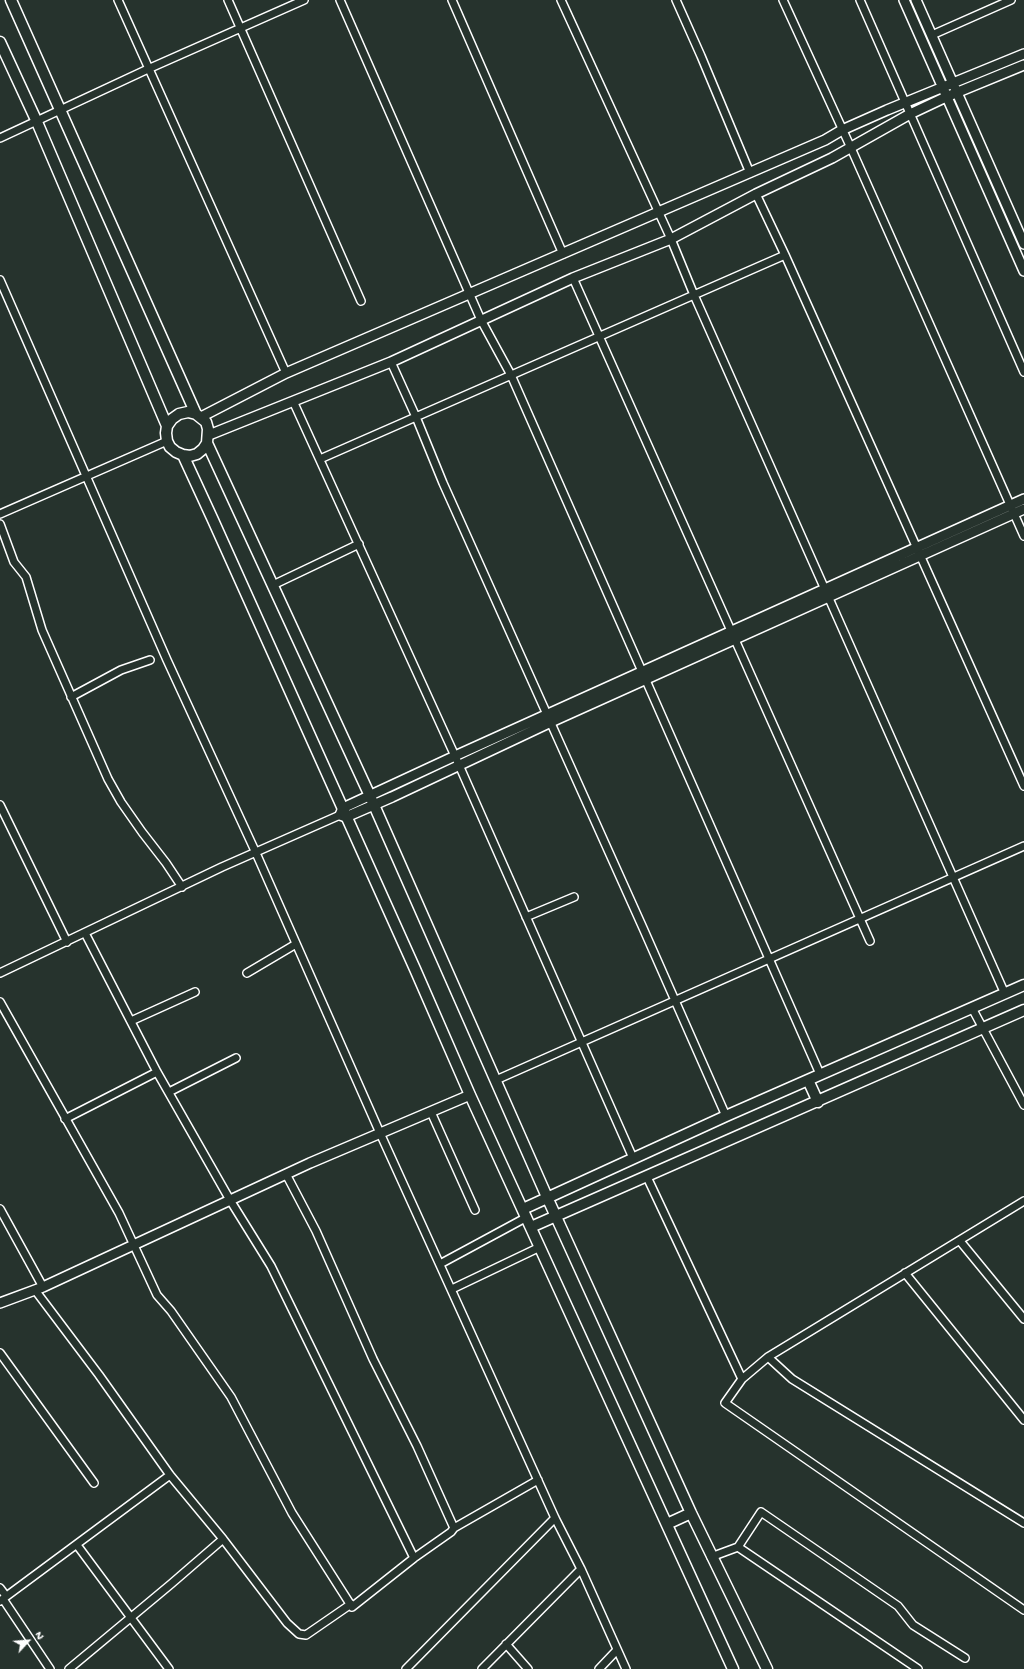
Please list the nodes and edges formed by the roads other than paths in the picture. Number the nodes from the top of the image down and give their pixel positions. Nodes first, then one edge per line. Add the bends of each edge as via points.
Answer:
1 (11, 0) edge
2 (118, 0) edge
3 (228, 0) edge
4 (304, 0) edge
5 (340, 0) edge
6 (452, 0) edge
7 (561, 0) edge
8 (676, 0) edge
9 (783, 0) edge
10 (860, 0) edge
11 (904, 0) edge
12 (916, 0) edge
13 (1011, 0) edge
14 (241, 28) junction
15 (932, 35) junction
16 (0, 42) edge
17 (1024, 54) edge
18 (1024, 65) edge
19 (148, 69) junction
20 (953, 83) junction
21 (944, 93) junction
22 (958, 94) junction
23 (906, 103) junction
24 (60, 111) junction
25 (910, 114) junction
26 (37, 122) junction
27 (842, 130) junction
28 (0, 138) edge
29 (851, 148) junction
30 (750, 173) junction
31 (756, 194) junction
32 (658, 211) junction
33 (671, 239) junction
34 (1024, 244) edge
35 (563, 254) junction
36 (785, 255) junction
37 (1024, 271) edge
38 (573, 278) junction
39 (0, 280) edge
40 (470, 292) junction
41 (694, 295) junction
42 (361, 301) dead end
43 (481, 320) junction
44 (600, 336) junction
45 (391, 362) junction
46 (1024, 372) edge
47 (286, 373) junction
48 (511, 375) junction
49 (293, 401) junction
50 (199, 416) junction
51 (416, 417) junction
52 (167, 426) junction
53 (208, 439) junction
54 (167, 441) junction
55 (183, 455) junction
56 (320, 459) junction
57 (86, 476) junction
58 (1024, 499) edge
59 (1012, 509) junction
60 (1024, 509) edge
61 (0, 514) edge
62 (0, 524) edge
63 (1024, 536) edge
64 (359, 544) junction
65 (918, 552) junction
66 (273, 585) junction
67 (827, 593) junction
68 (733, 635) junction
69 (150, 660) dead end
70 (643, 676) junction
71 (71, 697) junction
72 (550, 718) junction
73 (455, 756) junction
74 (459, 765) junction
75 (1024, 786) edge
76 (372, 800) junction
77 (0, 805) edge
78 (343, 813) junction
79 (1024, 846) edge
80 (256, 853) junction
81 (953, 877) junction
82 (182, 887) junction
83 (574, 897) dead end
84 (526, 917) junction
85 (860, 918) junction
86 (85, 933) junction
87 (870, 941) dead end
88 (67, 942) junction
89 (296, 944) junction
90 (769, 959) junction
91 (247, 972) dead end
92 (0, 973) edge
93 (1024, 985) edge
94 (195, 992) dead end
95 (1004, 994) junction
96 (675, 1000) junction
97 (0, 1002) edge
98 (972, 1008) junction
99 (1024, 1010) edge
100 (132, 1021) junction
101 (982, 1029) junction
102 (582, 1042) junction
103 (236, 1058) dead end
104 (158, 1072) junction
105 (820, 1074) junction
106 (496, 1080) junction
107 (808, 1080) junction
108 (169, 1092) junction
109 (470, 1095) junction
110 (818, 1102) junction
111 (1024, 1105) edge
112 (432, 1112) junction
113 (726, 1116) junction
114 (65, 1119) junction
115 (380, 1134) junction
116 (633, 1158) junction
117 (286, 1174) junction
118 (648, 1177) junction
119 (547, 1197) junction
120 (230, 1200) junction
121 (1024, 1201) edge
122 (0, 1209) edge
123 (475, 1210) dead end
124 (525, 1213) junction
125 (556, 1216) junction
126 (532, 1227) junction
127 (960, 1241) junction
128 (133, 1244) junction
129 (540, 1247) junction
130 (440, 1264) junction
131 (905, 1273) junction
132 (39, 1288) junction
133 (452, 1289) junction
134 (0, 1303) edge
135 (1024, 1319) edge
136 (0, 1353) edge
137 (768, 1356) junction
138 (742, 1379) junction
139 (1024, 1420) edge
140 (170, 1475) junction
141 (538, 1480) junction
142 (94, 1483) dead end
143 (691, 1513) junction
144 (555, 1518) junction
145 (1024, 1523) edge
146 (667, 1524) junction
147 (454, 1528) junction
148 (223, 1539) junction
149 (76, 1545) junction
150 (738, 1547) junction
151 (711, 1557) junction
152 (414, 1558) junction
153 (581, 1568) junction
154 (0, 1588) edge
155 (3, 1599) edge
156 (351, 1604) junction
157 (1024, 1610) edge
158 (131, 1619) junction
159 (506, 1644) junction
160 (617, 1650) junction
161 (965, 1658) dead end
162 (50, 1669) edge
163 (69, 1669) edge
164 (170, 1669) edge
165 (406, 1669) edge
166 (482, 1669) edge
167 (528, 1669) edge
168 (599, 1669) edge
169 (626, 1669) edge
170 (733, 1669) edge
171 (766, 1669) edge
172 (918, 1669) edge

1 - 24 main road
2 - 19 street
3 - 14 street
4 - 14 street
5 - 40 street
6 - 35 street
7 - 32 street
8 - 30 street
9 - 27 street
10 - 23 street
11 - 21 street
12 - 15 street
13 - 15 street
14 - 19 street
14 - 42 street
15 - 20 street
16 - 26 main road
17 - 20 street
18 - 22 street
19 - 24 street
19 - 47 street
20 - 21 street
20 - 22 street
21 - 22 street
21 - 23 street
21 - 25 street
21 - 37 street
22 - 34 street
23 - 25 street
23 - 27 street
24 - 26 street
24 - 50 main road
25 - 29 street
25 - 46 street
26 - 28 street
26 - 52 main road
27 - 29 street
27 - 30 street
29 - 31 street
29 - 59 street
30 - 32 street
31 - 33 street
31 - 36 street
32 - 33 street
32 - 35 street
33 - 38 street
33 - 41 street
35 - 40 street
36 - 41 street
36 - 65 street
38 - 43 street
38 - 44 street
39 - 57 street
40 - 43 street
40 - 47 street
41 - 44 street
41 - 67 street
43 - 45 street
43 - 48 street
44 - 48 street
44 - 68 street
45 - 49 street
45 - 51 street
47 - 50 street
48 - 51 street
48 - 70 street
49 - 53 street
49 - 56 street
50 - 52 main road via 188,412 179,414
50 - 53 main road via 208,429
51 - 56 street
51 - 72 street via 443,483
52 - 54 main road
53 - 55 main road via 197,454
53 - 66 main road
54 - 55 main road via 170,447
54 - 57 street
55 - 78 main road
56 - 64 street
57 - 61 street
57 - 80 street
58 - 59 street
59 - 60 street
59 - 63 street
59 - 65 street
62 - 71 street via 14,562 26,577 42,630
64 - 66 street
64 - 73 street
65 - 67 street
65 - 75 street
66 - 76 main road
67 - 68 street
67 - 81 street
68 - 70 street
68 - 85 street
69 - 71 street via 121,670
70 - 72 street
70 - 90 street
71 - 82 street via 121,802
72 - 73 street
72 - 74 street
72 - 96 street
73 - 74 street
73 - 76 street
74 - 76 street
74 - 84 street
76 - 78 street
76 - 106 main road
77 - 88 street
78 - 80 street
78 - 109 main road
79 - 81 street
80 - 82 street
80 - 89 street
81 - 85 street
81 - 95 street
82 - 86 street
83 - 84 street
84 - 102 street
85 - 87 street
85 - 90 street
86 - 88 street
86 - 100 street
88 - 92 street
89 - 91 street
89 - 115 street
90 - 96 street
90 - 105 street
93 - 95 main road
94 - 100 street
95 - 98 main road
96 - 102 street
96 - 113 street
97 - 114 street
98 - 101 street
98 - 105 main road
99 - 101 main road
100 - 104 street
101 - 110 main road
101 - 111 street
102 - 106 street
102 - 116 street
103 - 108 street
104 - 108 street
104 - 114 street
105 - 107 main road
106 - 119 main road
107 - 110 main road
107 - 113 main road
108 - 120 street
109 - 112 street
109 - 124 main road
110 - 118 main road
112 - 115 street
112 - 123 street
113 - 116 main road
114 - 128 street via 119,1213
115 - 117 street
115 - 130 street
116 - 119 main road
117 - 120 street
117 - 147 street via 316,1231 373,1359 417,1446
118 - 125 main road
118 - 138 street
119 - 124 main road
119 - 125 main road
120 - 128 street
120 - 152 street via 271,1266
121 - 127 street
122 - 132 street
124 - 126 main road
124 - 130 street
125 - 126 main road
125 - 143 main road
126 - 129 main road
127 - 131 street
127 - 135 street
128 - 132 street
128 - 156 street via 157,1295 232,1397 292,1513
129 - 133 street
129 - 146 main road
130 - 133 street
131 - 137 street
131 - 139 street
132 - 134 street
132 - 140 street
133 - 141 street
136 - 142 street
137 - 138 street
137 - 145 street via 792,1379
138 - 157 street via 725,1403
140 - 148 street
140 - 149 street
141 - 144 street
141 - 147 street
143 - 146 main road
143 - 151 main road
144 - 153 street
144 - 165 street
146 - 170 main road
147 - 152 street
148 - 156 street via 287,1623 299,1634 306,1635
148 - 158 street
149 - 155 street
149 - 158 street
150 - 151 street
150 - 161 street via 761,1512 898,1606 913,1625
150 - 172 street
151 - 171 main road
152 - 156 street via 352,1606
153 - 159 street
153 - 160 street
154 - 155 street
155 - 162 street
158 - 163 street
158 - 164 street
159 - 166 street
159 - 167 street
160 - 168 street
160 - 169 street

